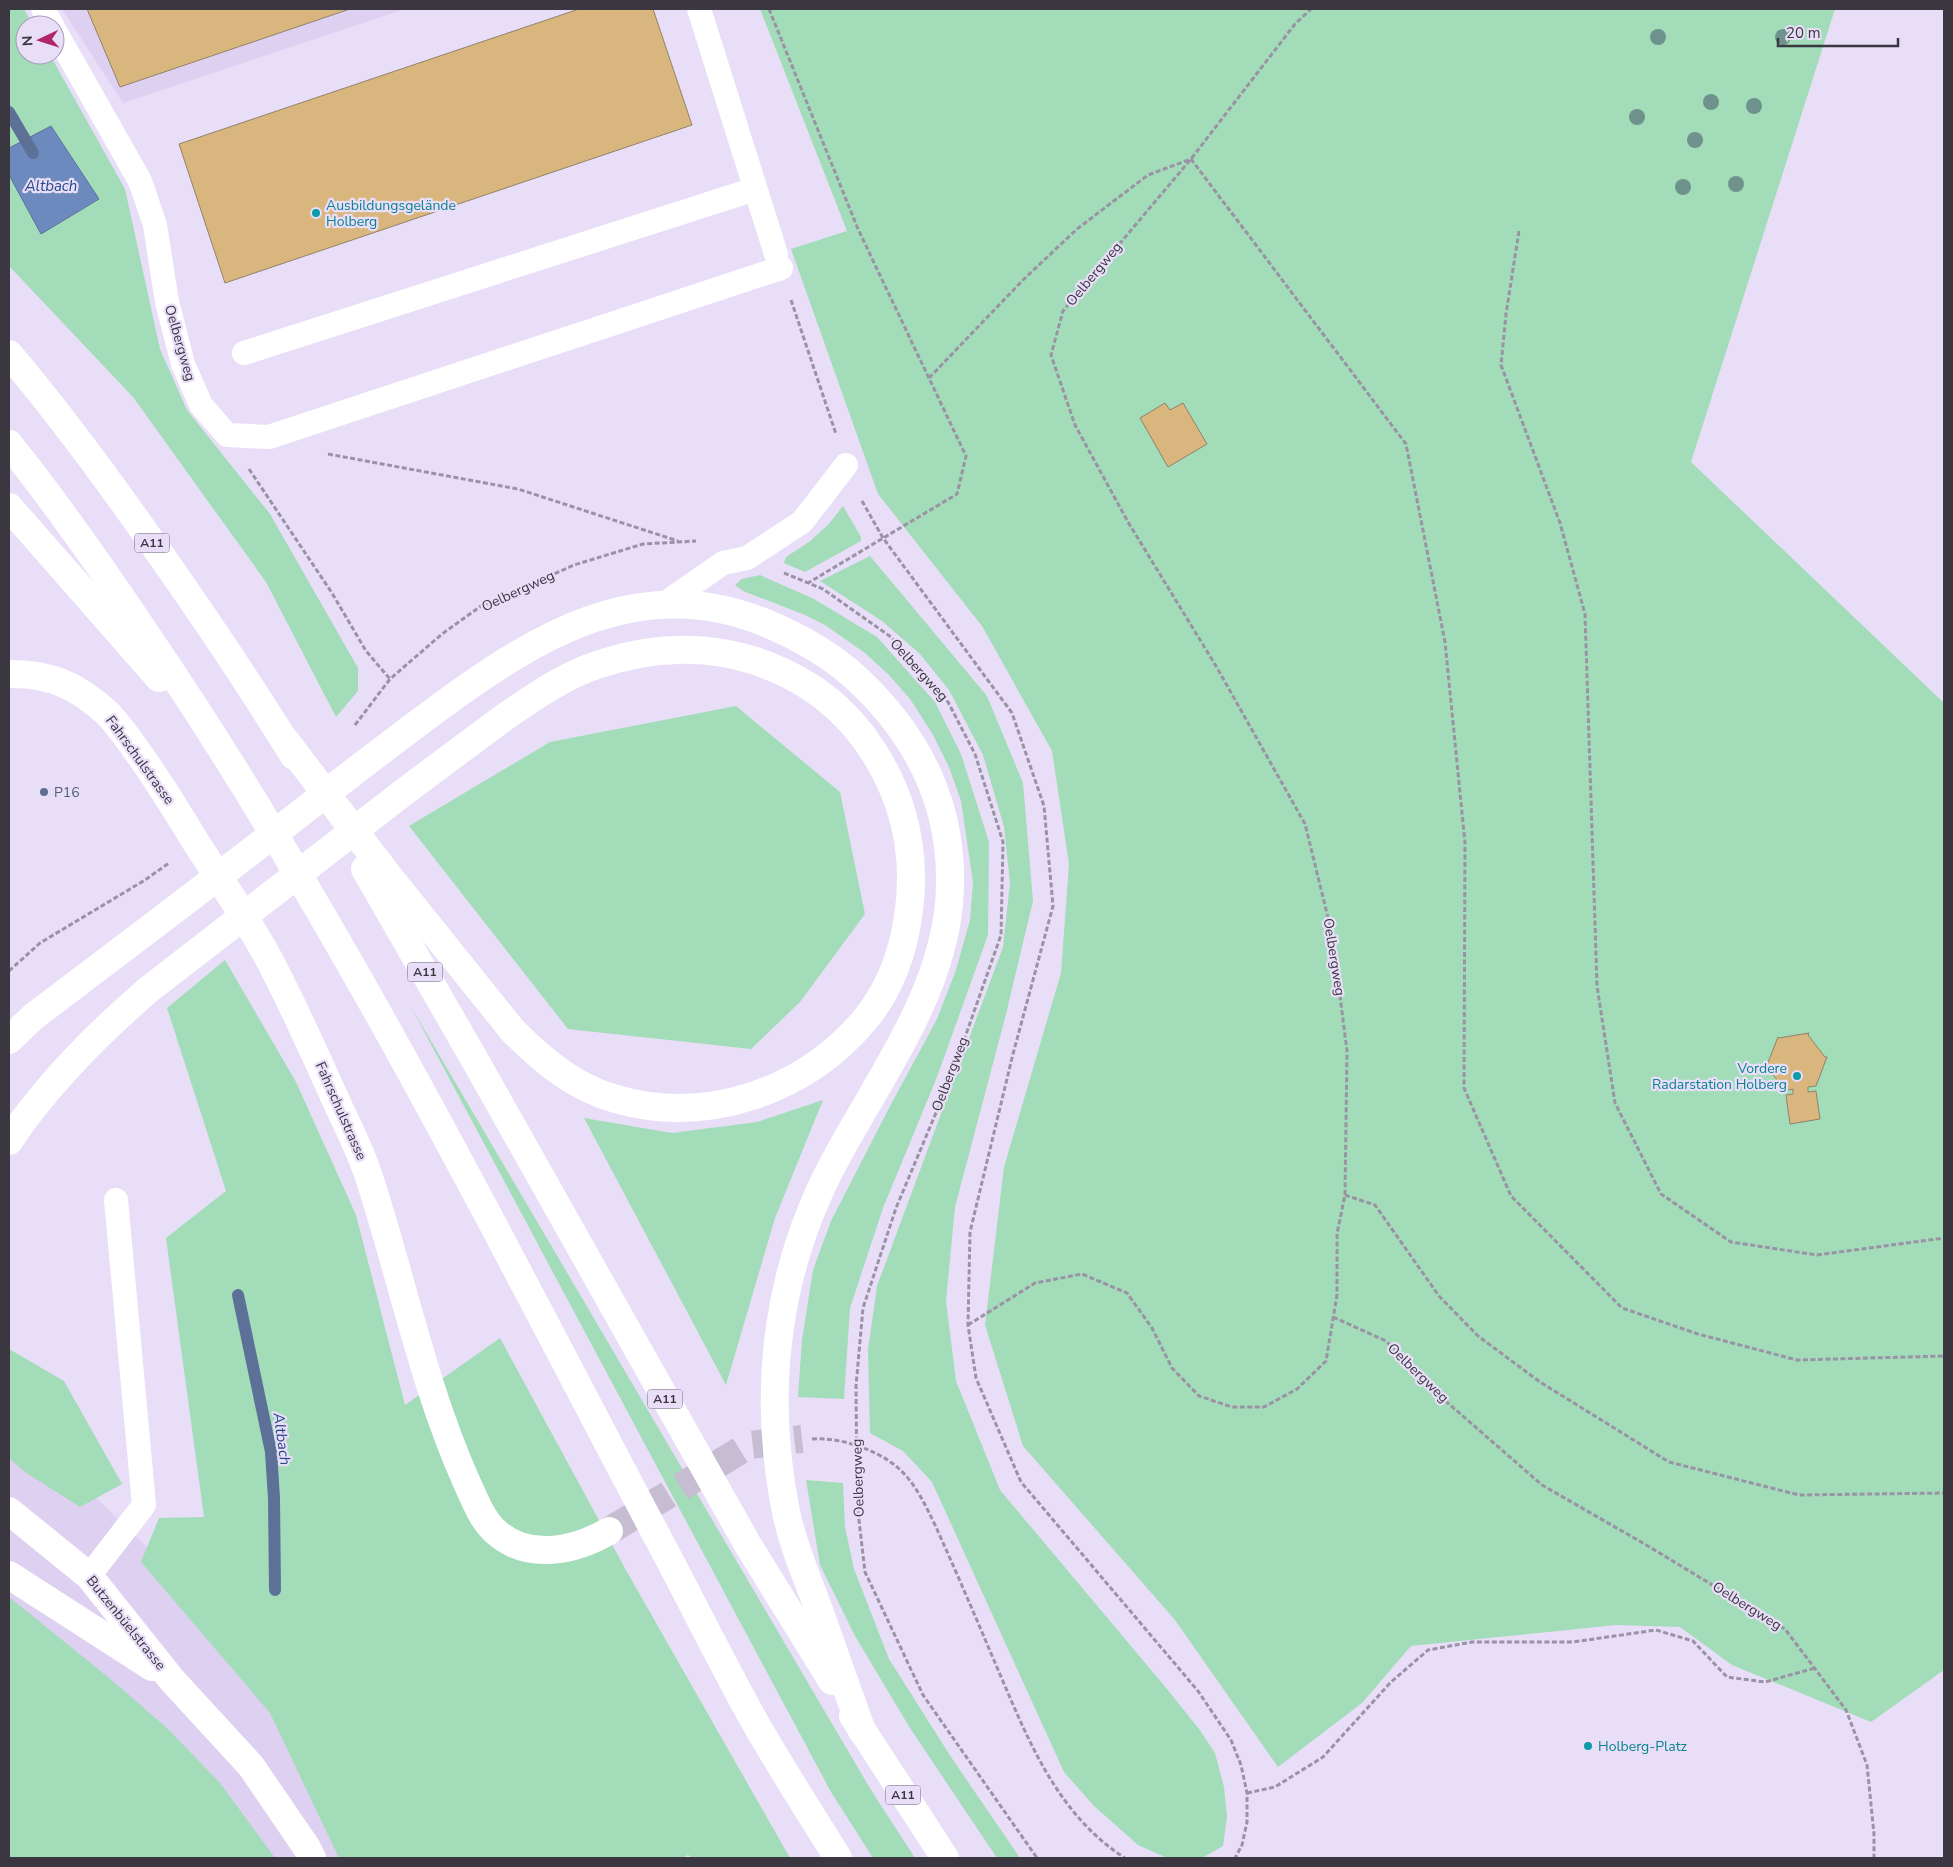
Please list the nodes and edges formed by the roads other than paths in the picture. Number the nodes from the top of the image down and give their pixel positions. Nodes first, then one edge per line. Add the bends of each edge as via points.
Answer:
1 (699, 9) edge
2 (65, 49) edge
3 (755, 188) junction
4 (244, 353) dead end
5 (9, 354) edge
6 (9, 444) edge
7 (846, 465) road end
8 (9, 506) edge
9 (664, 604) junction
10 (9, 674) edge
11 (232, 763) junction
12 (380, 878) junction
13 (9, 1040) edge
14 (9, 1141) edge
15 (116, 1200) dead end
16 (9, 1511) edge
17 (609, 1531) tunnel mouth
18 (9, 1575) edge
19 (89, 1576) junction
20 (172, 1680) junction
21 (862, 1731) junction
22 (312, 1858) edge
23 (838, 1858) edge
24 (945, 1858) edge

1 - 3 lane
2 - 3 lane, Oelbergweg via 140,181 155,225 167,302 183,364 201,404 227,435 270,437 779,261
3 - 4 lane
5 - 12 main road, A11 via 122,500 205,617
6 - 11 main road via 108,577
7 - 9 lane via 802,522 747,558 723,563
8 - 11 main road
9 - 13 main road via 592,618 524,649 485,673 33,1017
9 - 21 main road via 721,608 750,616 804,641 850,672 895,718 914,746 936,795 947,836 949,900 945,933 934,969 905,1036 817,1197 794,1260 779,1323 776,1422 787,1516
10 - 17 main road, Fahrschulstrasse via 44,676 66,684 109,715 176,810 270,960 368,1174 451,1446 481,1514 495,1532 530,1549 574,1547
11 - 23 main road via 383,1020 754,1720
12 - 14 main road via 535,1054 586,1088 641,1105 670,1108 723,1104 754,1097 804,1071 845,1040 865,1019 893,973 902,945 912,889 905,824 896,794 870,745 856,727 819,693 777,668 726,653 674,649 620,658 573,674 522,706 457,752 148,990 83,1050 35,1105
12 - 21 main road, A11 via 476,1062 748,1546
15 - 19 lane via 144,1504
16 - 19 main road, Butzenbüelstrasse
18 - 20 main road, Butzenbüelstrasse
19 - 20 main road, Butzenbüelstrasse
20 - 22 main road, Butzenbüelstrasse via 250,1766
21 - 24 main road, A11

